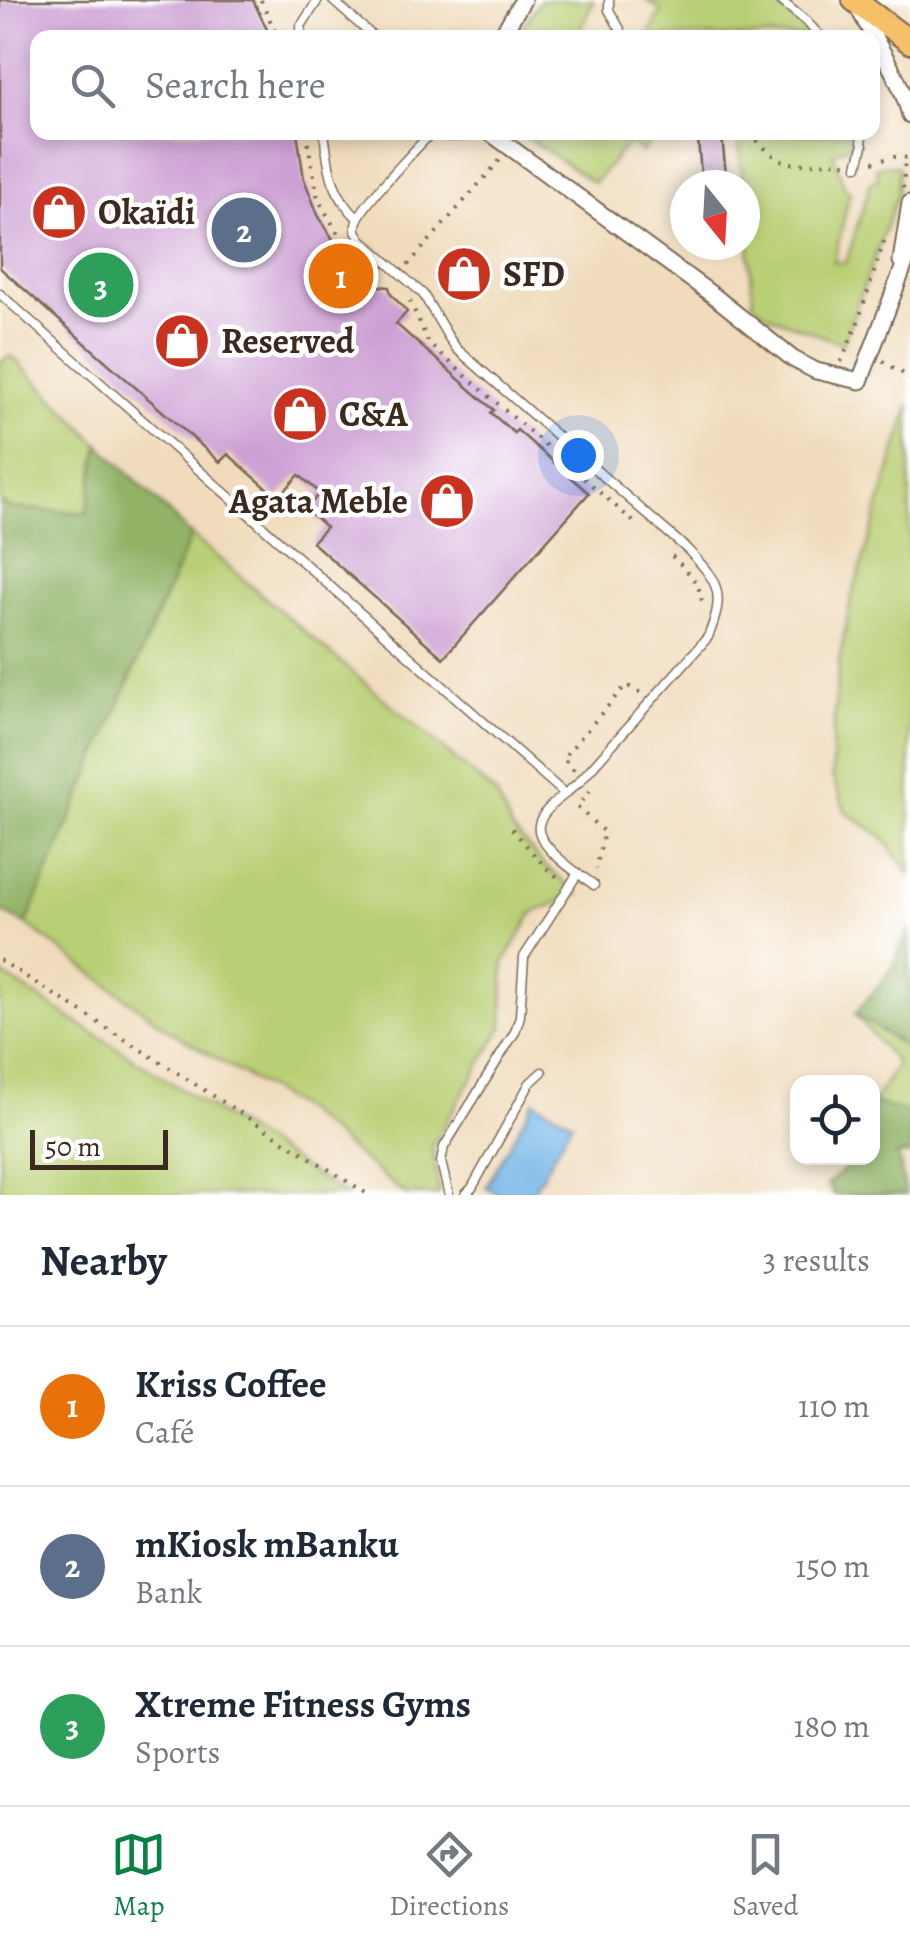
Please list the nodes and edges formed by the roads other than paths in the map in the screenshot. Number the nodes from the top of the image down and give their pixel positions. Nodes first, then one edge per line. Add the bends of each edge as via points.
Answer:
1 (318, 0) edge
2 (332, 0) edge
3 (524, 0) edge
4 (608, 0) edge
5 (780, 0) edge
6 (855, 0) edge
7 (620, 28) dead end
8 (301, 30) edge
9 (366, 30) edge
10 (505, 30) edge
11 (813, 30) edge
12 (869, 30) edge
13 (910, 42) edge
14 (880, 49) edge
15 (910, 115) edge
16 (325, 140) edge
17 (425, 140) edge
18 (500, 140) edge
19 (862, 140) edge
20 (858, 166) road end
21 (906, 196) edge
22 (358, 219) junction
23 (910, 250) edge
24 (904, 275) edge
25 (0, 294) edge
26 (565, 794) junction
27 (578, 874) junction
28 (591, 883) road end
29 (542, 1072) dead end
30 (449, 1195) edge
31 (465, 1195) edge

1 - 8 lane
2 - 9 lane
3 - 10 street
4 - 7 lane
5 - 11 lane
6 - 12 street
6 - 13 main road
14 - 15 street
16 - 22 lane via 336,192
17 - 22 lane
18 - 24 street via 816,371 860,380
19 - 20 lane
21 - 24 street
22 - 26 lane via 362,240 423,294 448,338 687,549 716,584 718,613 708,637
23 - 24 street
25 - 26 lane
26 - 27 lane via 545,814 540,833
27 - 28 lane
27 - 30 lane via 524,958 515,1032 444,1147
29 - 31 lane

